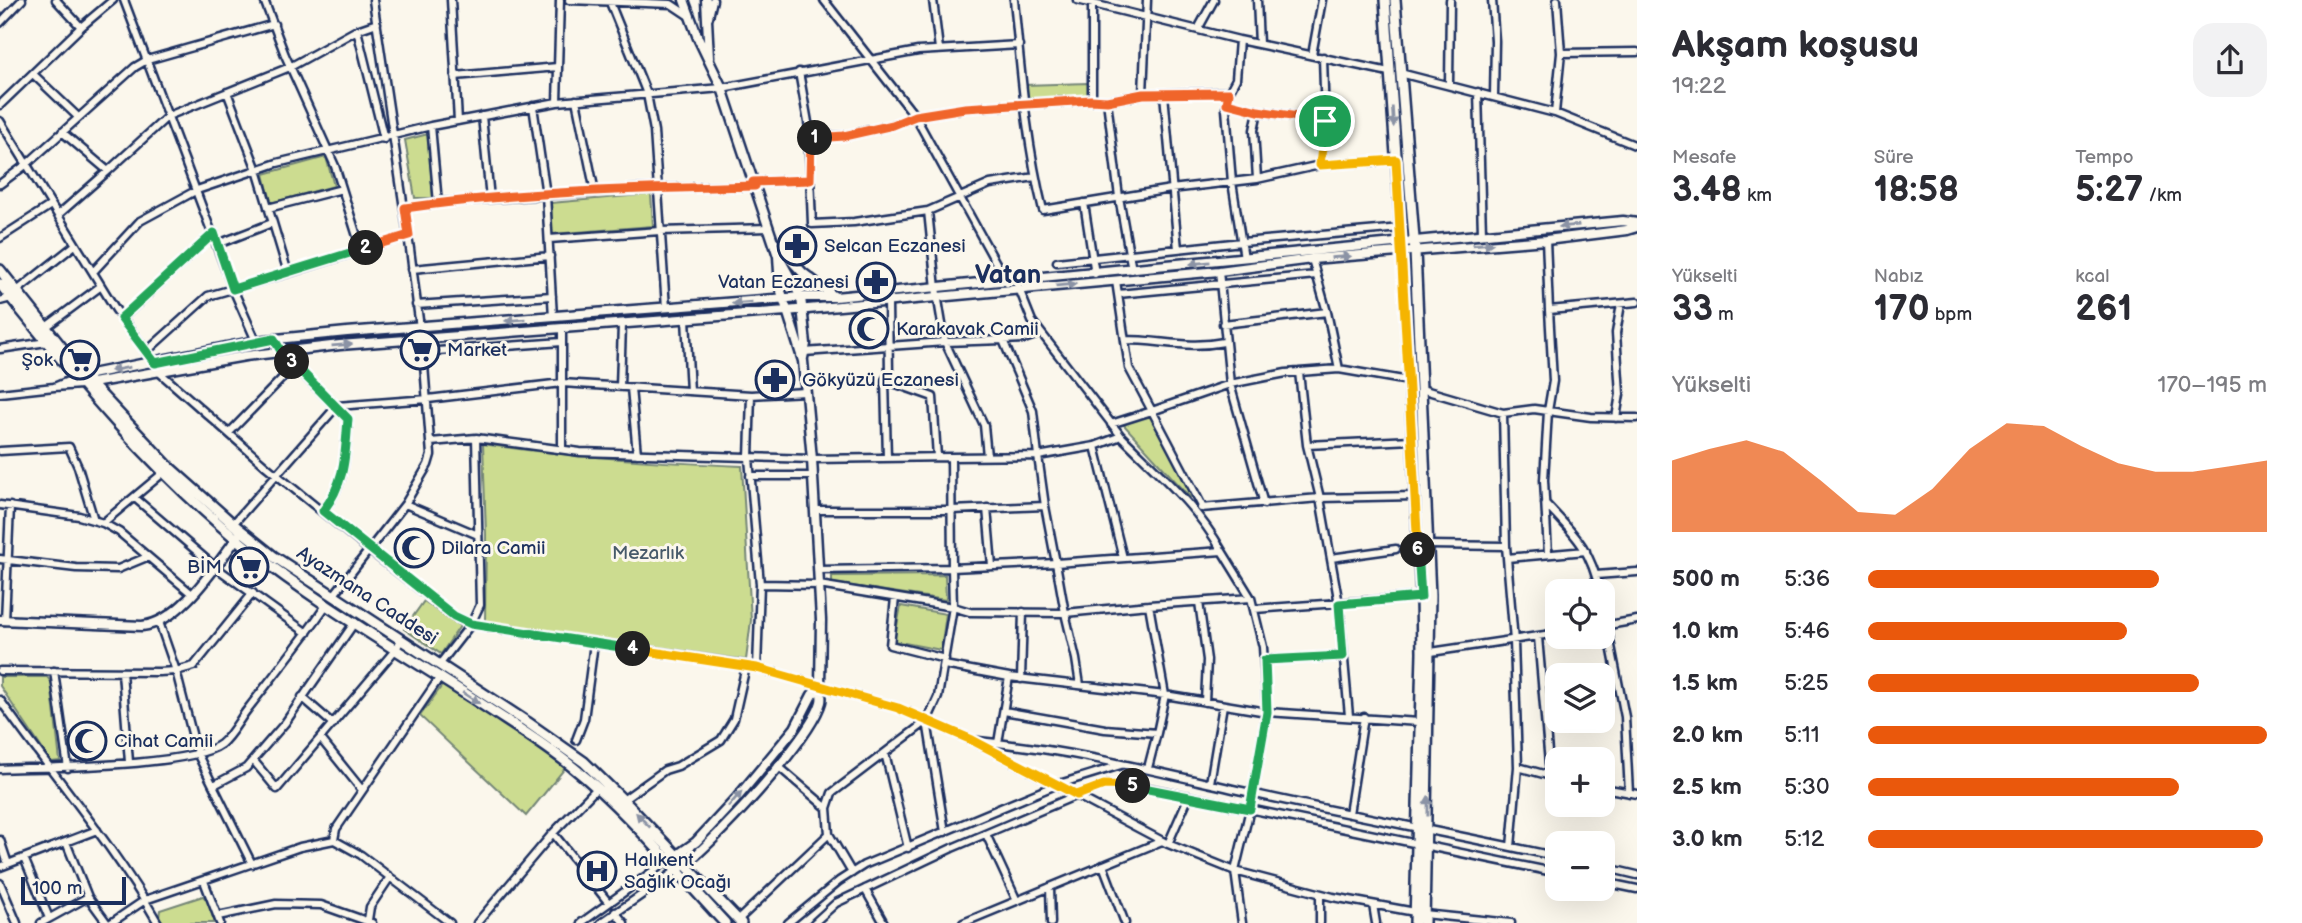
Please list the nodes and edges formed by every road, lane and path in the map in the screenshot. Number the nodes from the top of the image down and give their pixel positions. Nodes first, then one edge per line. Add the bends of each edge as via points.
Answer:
1 (22, 0) edge
2 (56, 0) edge
3 (113, 0) edge
4 (124, 0) edge
5 (264, 0) edge
6 (373, 0) edge
7 (451, 0) edge
8 (560, 0) edge
9 (569, 0) edge
10 (684, 0) edge
11 (706, 0) edge
12 (713, 0) edge
13 (824, 0) edge
14 (933, 0) edge
15 (1014, 0) edge
16 (1077, 0) edge
17 (1147, 0) edge
18 (1214, 0) edge
19 (1257, 0) edge
20 (1322, 0) edge
21 (1385, 0) edge
22 (1395, 0) edge
23 (1450, 0) edge
24 (1492, 0) edge
25 (1557, 0) edge
26 (610, 1) edge
27 (1092, 4) junction
28 (690, 16) junction
29 (1146, 17) junction
30 (0, 23) edge
31 (377, 23) junction
32 (274, 24) junction
33 (706, 26) junction
34 (81, 27) junction
35 (1198, 29) junction
36 (357, 30) junction
37 (1239, 40) junction
38 (1259, 44) junction
39 (1019, 45) junction
40 (939, 49) junction
41 (1561, 52) junction
42 (1637, 52) edge
43 (1312, 55) junction
44 (1323, 58) junction
45 (147, 60) junction
46 (709, 61) junction
47 (872, 61) junction
48 (290, 67) junction
49 (558, 67) junction
50 (799, 72) junction
51 (1389, 72) junction
52 (1400, 73) junction
53 (34, 75) junction
54 (456, 76) junction
55 (1449, 85) junction
56 (722, 88) junction
57 (227, 92) junction
58 (1478, 92) junction
59 (1229, 93) junction
60 (647, 94) junction
61 (1143, 94) junction
62 (1164, 94) junction
63 (1494, 96) junction
64 (576, 100) junction
65 (1091, 100) junction
66 (1107, 101) junction
67 (557, 102) junction
68 (1227, 103) junction
69 (1024, 104) junction
70 (0, 105) edge
71 (533, 106) junction
72 (1258, 111) junction
73 (1555, 113) junction
74 (168, 116) junction
75 (482, 116) junction
76 (915, 116) junction
77 (78, 117) junction
78 (0, 121) edge
79 (458, 121) junction
80 (1325, 121) junction
81 (431, 126) junction
82 (62, 132) junction
83 (394, 136) junction
84 (384, 139) junction
85 (811, 139) junction
86 (1637, 146) edge
87 (328, 152) junction
88 (1396, 160) junction
89 (27, 164) junction
90 (1320, 165) junction
91 (257, 170) junction
92 (108, 171) junction
93 (1035, 177) junction
94 (1257, 179) junction
95 (810, 180) junction
96 (1232, 182) junction
97 (0, 184) edge
98 (754, 184) junction
99 (342, 189) junction
100 (657, 189) junction
101 (1171, 189) junction
102 (197, 190) junction
103 (595, 192) junction
104 (546, 195) junction
105 (960, 196) junction
106 (1118, 197) junction
107 (490, 199) junction
108 (438, 203) junction
109 (1084, 203) junction
110 (51, 205) junction
111 (268, 208) junction
112 (405, 208) junction
113 (928, 211) junction
114 (58, 215) junction
115 (272, 223) junction
116 (1637, 225) edge
117 (769, 228) junction
118 (1401, 228) junction
119 (1544, 228) junction
120 (660, 231) junction
121 (214, 233) junction
122 (1482, 234) junction
123 (409, 235) junction
124 (0, 239) edge
125 (549, 239) junction
126 (773, 240) junction
127 (1546, 240) junction
128 (1414, 241) junction
129 (1242, 242) junction
130 (1402, 243) junction
131 (218, 244) junction
132 (75, 245) junction
133 (361, 249) junction
134 (1178, 249) junction
135 (1415, 251) junction
136 (1129, 254) junction
137 (1403, 254) junction
138 (550, 256) junction
139 (778, 256) junction
140 (1093, 258) junction
141 (1244, 258) junction
142 (1312, 259) junction
143 (1057, 262) dead end
144 (412, 269) junction
145 (0, 270) edge
146 (1132, 270) junction
147 (1219, 271) junction
148 (93, 272) junction
149 (288, 273) junction
150 (1316, 275) junction
151 (1095, 278) junction
152 (1115, 281) junction
153 (0, 284) edge
154 (1220, 284) junction
155 (101, 286) junction
156 (1012, 286) junction
157 (233, 289) junction
158 (937, 293) junction
159 (14, 294) junction
160 (1118, 294) junction
161 (552, 296) junction
162 (835, 297) junction
163 (801, 298) junction
164 (782, 300) junction
165 (0, 301) edge
166 (888, 302) junction
167 (1637, 302) edge
168 (1621, 304) junction
169 (416, 305) junction
170 (666, 309) junction
171 (803, 309) junction
172 (1549, 310) junction
173 (786, 311) junction
174 (1327, 312) junction
175 (553, 317) junction
176 (121, 318) junction
177 (686, 319) junction
178 (622, 324) junction
179 (1223, 324) junction
180 (46, 327) junction
181 (419, 327) junction
182 (562, 329) junction
183 (1041, 333) junction
184 (421, 338) junction
185 (274, 339) junction
186 (1003, 340) junction
187 (1125, 340) junction
188 (256, 341) junction
189 (47, 342) junction
190 (562, 342) junction
191 (945, 342) junction
192 (1224, 342) junction
193 (889, 347) junction
194 (0, 349) edge
195 (281, 351) junction
196 (146, 352) junction
197 (423, 352) junction
198 (804, 357) junction
199 (155, 363) junction
200 (295, 365) junction
201 (1339, 369) junction
202 (159, 372) junction
203 (1299, 372) junction
204 (885, 380) junction
205 (83, 381) junction
206 (1409, 381) junction
207 (562, 383) junction
208 (1230, 384) junction
209 (620, 387) junction
210 (631, 388) junction
211 (1421, 389) junction
212 (690, 391) junction
213 (806, 392) junction
214 (0, 393) edge
215 (751, 395) junction
216 (428, 399) junction
217 (337, 406) junction
218 (1152, 411) junction
219 (1548, 411) junction
220 (1503, 412) junction
221 (1616, 418) junction
222 (1637, 418) edge
223 (1111, 424) junction
224 (229, 433) junction
225 (1121, 436) junction
226 (477, 438) junction
227 (1412, 440) junction
228 (431, 442) junction
229 (1307, 445) junction
230 (1095, 446) junction
231 (562, 449) junction
232 (0, 450) edge
233 (637, 454) junction
234 (987, 456) junction
235 (1038, 456) junction
236 (937, 457) junction
237 (951, 457) junction
238 (749, 458) junction
239 (887, 458) junction
240 (812, 460) junction
241 (163, 473) junction
242 (275, 473) junction
243 (750, 476) junction
244 (813, 476) junction
245 (1415, 496) junction
246 (135, 498) junction
247 (1320, 498) junction
248 (405, 503) junction
249 (1545, 503) junction
250 (1264, 504) junction
251 (0, 505) edge
252 (10, 506) junction
253 (1045, 506) junction
254 (987, 508) junction
255 (1192, 508) junction
256 (1203, 508) junction
257 (815, 509) junction
258 (952, 510) junction
259 (323, 511) junction
260 (94, 520) junction
261 (103, 523) junction
262 (230, 527) junction
263 (239, 535) junction
264 (478, 535) junction
265 (1428, 545) junction
266 (1506, 546) junction
267 (368, 549) junction
268 (1396, 549) dead end
269 (1222, 551) junction
270 (1586, 551) junction
271 (1548, 554) junction
272 (147, 557) junction
273 (1122, 558) junction
274 (1331, 558) junction
275 (1507, 558) junction
276 (4, 559) edge
277 (1056, 563) junction
278 (214, 566) junction
279 (992, 566) junction
280 (952, 568) junction
281 (818, 570) junction
282 (1637, 572) edge
283 (1596, 575) junction
284 (1597, 579) edge
285 (760, 584) junction
286 (819, 585) junction
287 (253, 593) junction
288 (192, 594) junction
289 (1426, 596) junction
290 (895, 598) junction
291 (1251, 598) junction
292 (330, 600) junction
293 (1199, 602) junction
294 (1339, 604) junction
295 (1149, 605) junction
296 (953, 607) junction
297 (1254, 608) junction
298 (1023, 612) junction
299 (1065, 613) junction
300 (2, 620) edge
301 (1637, 620) edge
302 (159, 622) junction
303 (355, 622) junction
304 (1615, 623) edge
305 (471, 624) junction
306 (307, 633) junction
307 (1545, 636) edge
308 (1538, 637) junction
309 (1514, 641) junction
310 (594, 643) junction
311 (399, 645) junction
312 (1610, 649) edge
313 (1431, 652) junction
314 (1343, 656) junction
315 (1265, 660) junction
316 (944, 662) junction
317 (439, 665) junction
318 (746, 666) junction
319 (757, 668) junction
320 (0, 671) edge
321 (54, 671) junction
322 (176, 671) junction
323 (121, 672) junction
324 (440, 677) junction
325 (1009, 677) junction
326 (1021, 679) junction
327 (454, 680) junction
328 (1080, 685) junction
329 (820, 686) junction
330 (1165, 695) junction
331 (302, 697) junction
332 (0, 700) edge
333 (1205, 702) junction
334 (1223, 705) junction
335 (1004, 711) junction
336 (1267, 712) junction
337 (0, 713) edge
338 (9, 713) junction
339 (1349, 716) junction
340 (1364, 717) junction
341 (928, 721) junction
342 (1419, 722) junction
343 (333, 724) junction
344 (1157, 733) junction
345 (321, 739) junction
346 (576, 740) dead end
347 (972, 740) junction
348 (998, 743) junction
349 (1548, 747) edge
350 (197, 753) junction
351 (885, 753) junction
352 (253, 761) junction
353 (129, 762) junction
354 (1124, 764) junction
355 (778, 766) junction
356 (1518, 767) junction
357 (68, 768) junction
358 (1148, 768) junction
359 (0, 769) edge
360 (48, 769) junction
361 (1545, 774) edge
362 (1210, 783) junction
363 (214, 785) junction
364 (1056, 785) junction
365 (597, 788) junction
366 (362, 790) junction
367 (1615, 790) edge
368 (1252, 793) junction
369 (1633, 793) edge
370 (1077, 795) junction
371 (1189, 796) junction
372 (623, 800) junction
373 (827, 808) junction
374 (1250, 809) junction
375 (1349, 814) junction
376 (1422, 828) junction
377 (97, 830) junction
378 (945, 832) junction
379 (552, 833) junction
380 (829, 834) junction
381 (986, 834) junction
382 (0, 840) edge
383 (334, 840) junction
384 (66, 842) junction
385 (1165, 843) junction
386 (1416, 844) junction
387 (1426, 846) junction
388 (1511, 847) junction
389 (908, 848) junction
390 (1545, 854) edge
391 (677, 855) junction
392 (24, 858) junction
393 (667, 862) junction
394 (8, 864) junction
395 (252, 864) junction
396 (685, 865) junction
397 (1103, 865) junction
398 (0, 867) edge
399 (1545, 870) edge
400 (1615, 870) edge
401 (676, 871) junction
402 (1235, 871) junction
403 (852, 873) junction
404 (1637, 875) edge
405 (390, 877) junction
406 (204, 881) junction
407 (0, 883) edge
408 (1615, 884) edge
409 (1050, 887) junction
410 (865, 889) junction
411 (1637, 889) edge
412 (1320, 894) junction
413 (88, 897) junction
414 (145, 900) junction
415 (1017, 901) junction
416 (608, 902) junction
417 (1373, 905) junction
418 (615, 912) junction
419 (49, 918) junction
420 (1420, 918) edge
421 (219, 920) edge
422 (370, 921) edge
423 (112, 922) edge
424 (740, 922) edge
425 (17, 923) edge
426 (41, 923) edge
427 (158, 923) edge
428 (450, 923) edge
429 (477, 923) edge
430 (581, 923) edge
431 (601, 923) edge
432 (624, 923) edge
433 (725, 923) edge
434 (788, 923) edge
435 (814, 923) edge
436 (884, 923) edge
437 (964, 923) edge
438 (1051, 923) edge
439 (1125, 923) edge
440 (1242, 923) edge
441 (1320, 923) edge
442 (1376, 923) edge
443 (1511, 923) edge

1 - 30 street
2 - 34 street
3 - 34 street
4 - 45 street
5 - 32 street
6 - 31 street
7 - 54 street
8 - 49 street
9 - 26 street
10 - 28 street
11 - 33 street
12 - 33 street
13 - 47 street
14 - 40 street
15 - 39 street
16 - 27 street
17 - 29 street
18 - 35 street
19 - 38 street
20 - 43 street
21 - 51 main road
22 - 52 main road
23 - 55 street
24 - 63 street
25 - 41 street
26 - 28 street via 671,4
26 - 60 street
27 - 29 street
27 - 65 street
28 - 46 street
29 - 35 street
29 - 61 street
31 - 36 street
31 - 83 street
32 - 45 street
32 - 48 street
33 - 46 street
34 - 53 street
35 - 37 street
36 - 48 street
36 - 84 street
37 - 38 street
37 - 59 street via 1236,79
38 - 43 street
39 - 40 street
39 - 69 street
40 - 47 street
41 - 42 street
41 - 73 street
43 - 44 street
44 - 51 street
44 - 80 street
45 - 74 street
45 - 77 street
46 - 56 street
47 - 50 street
47 - 76 street
48 - 57 street
48 - 87 street
49 - 54 street
49 - 67 street
50 - 56 street
50 - 85 street
51 - 52 main road
51 -> 88 main road
52 - 55 street
52 - 128 main road
53 - 70 street
53 - 77 street
54 - 79 street
55 - 58 street
56 - 60 street
56 - 98 street
57 - 74 street
57 - 91 street
58 - 63 street
58 - 122 street
59 - 62 street
59 - 68 street
60 - 64 street
60 - 100 street
61 - 62 street
61 - 66 street
62 - 101 street
63 - 73 street
64 - 67 street
64 - 103 street
65 - 66 street
65 - 69 street
66 - 106 street
67 - 71 street
68 - 72 street
68 - 96 street
69 - 76 street
69 - 93 street
71 - 75 street
71 - 104 street
72 - 80 street
72 - 94 street via 1254,130
73 - 86 street
74 - 92 street
74 - 102 street
75 - 79 street
75 - 107 street
76 - 85 street via 844,136
76 - 105 street
77 - 82 street
78 - 89 street
79 - 81 street
80 - 90 street
81 - 83 street
81 - 108 street
82 - 89 street
82 - 92 street
83 - 84 street
83 - 112 street
84 - 87 street
85 - 95 street
87 - 91 street
87 - 99 street
88 - 90 street
88 - 118 main road
89 - 97 street
89 - 110 street
90 - 94 street
91 - 102 street
91 - 111 street
92 - 114 street
93 - 105 street via 990,184
93 - 109 street via 1043,210
94 - 96 street
95 - 98 street
95 - 113 street via 812,224
96 - 101 street
96 - 129 street
98 - 100 street
98 - 117 street
99 - 111 street
99 - 133 street
100 - 103 street
100 - 120 street
101 - 106 street
101 - 134 street
102 - 121 street
102 - 148 street via 140,221
103 - 104 street
104 - 107 street
104 - 125 street
105 - 113 street
105 - 156 street
106 - 109 street
106 - 136 street
107 - 108 street
108 - 112 street
109 - 140 street
110 - 114 street
110 - 124 street
111 - 115 street
112 - 123 street
113 - 158 street
114 - 132 street
115 - 131 street
115 - 149 street
116 -> 119 street via 1623,221
116 - 127 street
117 - 120 street
117 - 126 street
118 - 129 street
118 - 130 main road
119 - 122 street
119 - 127 street
120 - 125 street
120 - 170 street
121 - 131 street
121 - 176 street
122 - 128 street
123 - 133 street
123 - 144 street
125 - 138 street
126 - 139 street
126 - 162 street via 803,273
135 -> 127 street
127 - 172 street
128 - 130 street
128 - 135 main road
129 - 134 street
129 - 141 street
130 - 137 main road
130 - 141 street
131 - 157 street
132 - 148 street
132 - 159 street
133 - 149 street
134 - 136 street
135 - 137 street
135 - 211 main road
136 - 140 street
136 - 146 street
142 -> 137 street
137 - 206 main road
138 - 144 street
138 - 161 street
139 - 163 street
139 - 164 street
140 - 143 street
140 - 151 street
141 -> 146 street
142 - 147 street
142 - 150 street
144 - 169 street
145 - 159 main road, Ayazmana Caddesi
146 - 151 street
147 - 152 street
147 - 154 street
148 - 155 street
149 - 157 street
150 - 154 street
150 - 174 street
151 - 152 street
151 - 156 street
152 - 160 street
153 - 159 main road, Ayazmana Caddesi
154 - 160 street
154 - 179 street
155 - 176 street
155 - 180 street
156 - 158 street
156 - 183 street
157 - 188 street
157 - 196 street via 208,296
158 - 162 street
158 - 166 street
158 - 191 street
159 - 165 street
159 - 180 main road, Ayazmana Caddesi
159 - 189 main road, Ayazmana Caddesi
160 - 187 street
161 - 169 street
161 - 175 street
162 - 163 street
163 - 164 street
163 - 171 street
164 -> 170 street
164 - 173 street
166 - 171 street
166 - 193 street
167 - 168 street
168 - 172 street
168 - 221 street via 1616,333 1620,394
169 - 181 street
170 - 175 street
171 - 173 street
171 - 198 street
172 - 219 street via 1553,381
173 - 177 street
173 - 198 street
174 - 179 street
174 - 201 street
175 -> 181 street
176 - 196 street
177 - 178 street
177 - 212 street
178 - 182 street
178 - 209 street
179 - 192 street
180 - 205 main road, Ayazmana Caddesi
181 - 184 street
181 - 185 street
182 - 184 street
182 - 190 street
183 - 186 street
183 - 223 street
195 -> 184 street
184 - 197 street
185 - 188 street
185 - 195 street
186 - 191 street
186 - 235 street via 1033,411
187 - 192 street via 1182,346
187 - 218 street via 1129,368
188 - 199 street
189 - 194 street
189 - 205 main road, Ayazmana Caddesi
190 - 197 street
190 - 207 street
191 - 193 street
191 - 234 street via 984,425
192 - 208 street
193 - 198 street
193 - 204 street
195 - 200 street
195 - 202 street
196 - 199 street
197 - 216 street
198 - 213 street
199 -> 205 street
200 - 217 street
200 - 224 street
201 - 203 street
201 - 206 street
202 - 205 street
202 - 224 street
203 - 208 street
203 - 229 street
204 - 236 street via 933,397
204 - 239 street
205 - 214 street
205 - 241 main road, Ayazmana Caddesi
205 - 262 main road, Ayazmana Caddesi
206 - 227 main road
207 - 209 street
207 - 216 street
207 - 231 street
208 - 218 street
208 - 250 street
209 - 210 street
210 - 212 street
210 - 233 street
211 - 220 street
211 - 265 main road
212 - 215 street
213 - 215 street
213 - 240 street
215 - 238 street
216 - 217 street
216 - 228 street
217 - 242 street
217 - 259 street via 348,419 344,464 341,481
218 - 223 street
218 - 256 street
219 - 220 street
219 - 221 street
219 - 249 street
220 - 266 street
221 - 222 street
223 - 225 street
224 - 242 street
225 - 230 street
225 - 255 street
226 - 228 street
226 - 231 street
226 - 264 street
227 - 229 street
227 - 245 main road
228 - 248 street via 428,465
229 - 247 street
230 - 235 street
230 - 273 street
231 - 233 street
232 - 260 street via 69,447
233 - 238 street
234 - 235 street
234 - 237 street
235 - 253 street
236 - 237 street
236 - 239 street
237 - 258 street
238 - 240 street
238 - 243 street
239 - 240 street
240 - 244 street
241 - 246 street
241 - 262 main road, Ayazmana Caddesi
242 - 259 street
242 - 262 street
243 - 244 street
243 - 285 street
244 - 257 street
245 - 247 street
245 - 289 main road
246 - 261 street
246 - 278 street
247 - 250 street
247 - 274 street
248 - 264 street
248 - 267 street
249 - 270 street
249 - 271 street
250 - 256 street
251 - 252 street
252 - 260 street
252 - 276 street
253 - 254 street
253 - 277 street
254 - 258 street
254 - 279 street
255 - 256 street
255 - 269 street
257 - 258 street
257 - 281 street
258 - 280 street
259 - 267 street
260 - 261 street
261 - 272 street
262 - 263 main road, Ayazmana Caddesi
263 - 278 street
263 - 292 main road, Ayazmana Caddesi
264 - 305 street via 480,605
265 - 266 street
265 - 289 main road
266 - 275 street
267 - 292 street
267 - 305 street via 454,616
268 - 274 street
269 - 273 street
269 - 291 street
270 - 271 street
270 - 283 street
271 - 275 street
272 - 276 street via 118,569
272 - 288 street
273 - 277 street
274 - 294 street
275 - 309 street
276 - 300 street
277 - 279 street
277 - 299 street
278 - 287 street
278 - 288 street
279 - 280 street
280 - 281 street
280 - 296 street
281 - 286 street
282 - 283 street
283 - 284 street
285 - 286 street
285 - 319 street
286 - 290 street
286 - 329 street
287 - 306 street
287 - 322 street via 194,666
288 - 302 street
289 - 294 street
289 - 313 main road
289 - 342 main road
290 - 296 street
290 - 316 street via 890,645
291 - 293 street
291 - 297 street
292 - 303 main road, Ayazmana Caddesi
292 - 306 street
292 - 311 main road, Ayazmana Caddesi
293 - 295 street
293 - 333 street via 1207,660
294 - 297 street
294 - 314 street
295 - 299 street
295 - 330 street
296 - 298 street via 970,612
296 - 316 street
297 - 315 street
298 - 299 street
298 - 326 street
299 - 328 street
300 - 302 street via 142,626
301 - 304 street
302 - 322 street
303 - 311 main road, Ayazmana Caddesi
303 - 331 street
305 - 310 street
305 - 317 street
306 - 350 street via 220,744
307 - 308 street
308 - 309 street
308 - 349 street
309 - 313 street
309 - 356 street
310 - 318 street
310 - 346 street via 584,719
311 - 317 main road, Ayazmana Caddesi
311 - 324 main road, Ayazmana Caddesi
311 - 343 street
312 - 369 street via 1625,717
376 -> 313 main road
314 - 315 street
314 - 339 street
315 - 336 street
316 - 325 street
316 - 341 street via 939,697
317 - 327 main road, Ayazmana Caddesi
318 - 319 street
318 - 372 street via 734,719 721,740
319 - 329 street
320 - 321 street
321 - 323 street
321 - 357 street
322 - 323 street
322 - 350 street
323 - 353 street
324 - 327 main road, Ayazmana Caddesi
324 - 366 street
325 - 326 street
325 - 335 street
326 - 328 street
327 -> 365 main road, Ayazmana Caddesi
327 - 372 main road, Ayazmana Caddesi via 564,747
328 - 330 street
329 - 341 street
329 - 355 street via 821,701 805,732
391 -> 329 street via 736,799 795,728
330 - 333 street
330 - 344 street
331 - 343 street
331 - 352 street
332 - 338 street
333 - 334 street
334 - 336 street
334 - 362 street
335 - 344 street
335 - 348 street
336 - 339 street
336 - 368 street
337 - 338 street
338 - 360 street
339 - 340 street
340 - 342 street
340 - 375 street
341 - 347 street
341 - 351 street
341 - 378 street
342 - 376 main road
343 - 345 street
344 - 358 street
345 - 352 street via 277,789
345 - 366 street
347 - 348 street
347 - 364 street
348 - 354 street
350 - 353 street
350 - 363 street
351 - 373 street via 832,793
351 - 389 street
352 - 363 street
353 - 357 street
354 - 358 street
354 - 364 street
355 - 373 street
355 - 396 street
356 - 361 street
356 - 388 street
357 - 360 street
358 - 362 street
359 - 360 street
360 - 377 street
362 - 368 street
363 - 395 street
364 - 370 street
364 - 378 street
365 - 379 street
365 - 393 main road, Ayazmana Caddesi
366 - 383 street via 336,829
367 - 369 street
368 - 374 street
368 - 375 street
370 - 371 street via 1104,785 1143,786
370 - 381 street
370 - 385 street
371 - 374 street
371 - 385 street
391 -> 372 main road, Ayazmana Caddesi
373 - 380 street
374 - 386 street
374 - 402 street
375 - 376 street
376 - 386 main road
376 - 387 main road
376 - 388 street
377 - 384 street
377 - 414 street
378 - 389 street
379 - 416 street
379 - 429 street
380 - 403 street
380 - 424 street
381 - 410 street
381 - 415 street
382 - 394 street
383 - 395 street
383 - 405 street
384 - 392 street
384 - 413 street
385 - 397 street
385 - 402 street
386 - 387 street
386 - 420 main road
387 - 399 street
387 - 420 main road
388 - 390 street
389 - 403 street
391 - 393 street
391 - 396 main road, Ayazmana Caddesi
392 - 394 street
392 - 419 street
393 - 401 main road, Ayazmana Caddesi
393 - 416 street
394 - 398 street
395 - 406 street
396 - 401 street
396 - 424 main road, Ayazmana Caddesi
397 - 409 street
397 - 439 street
400 - 404 street
401 - 418 street
401 - 433 main road, Ayazmana Caddesi
402 - 412 street
402 - 440 street
403 - 434 street
405 - 422 street via 370,907
405 - 428 street
406 - 414 street
406 - 421 street
407 - 425 street
408 - 411 street
409 - 415 street
409 - 438 street
410 - 435 street via 836,903
410 - 436 street
412 - 417 street
412 - 441 street
413 - 419 street
413 - 423 street
414 - 423 street
414 - 427 street
415 - 437 street
416 - 430 street
417 - 420 street
417 - 442 street
418 - 431 street
418 - 432 street
419 - 426 street
420 - 443 street
421 - 422 street via 276,904 321,905

